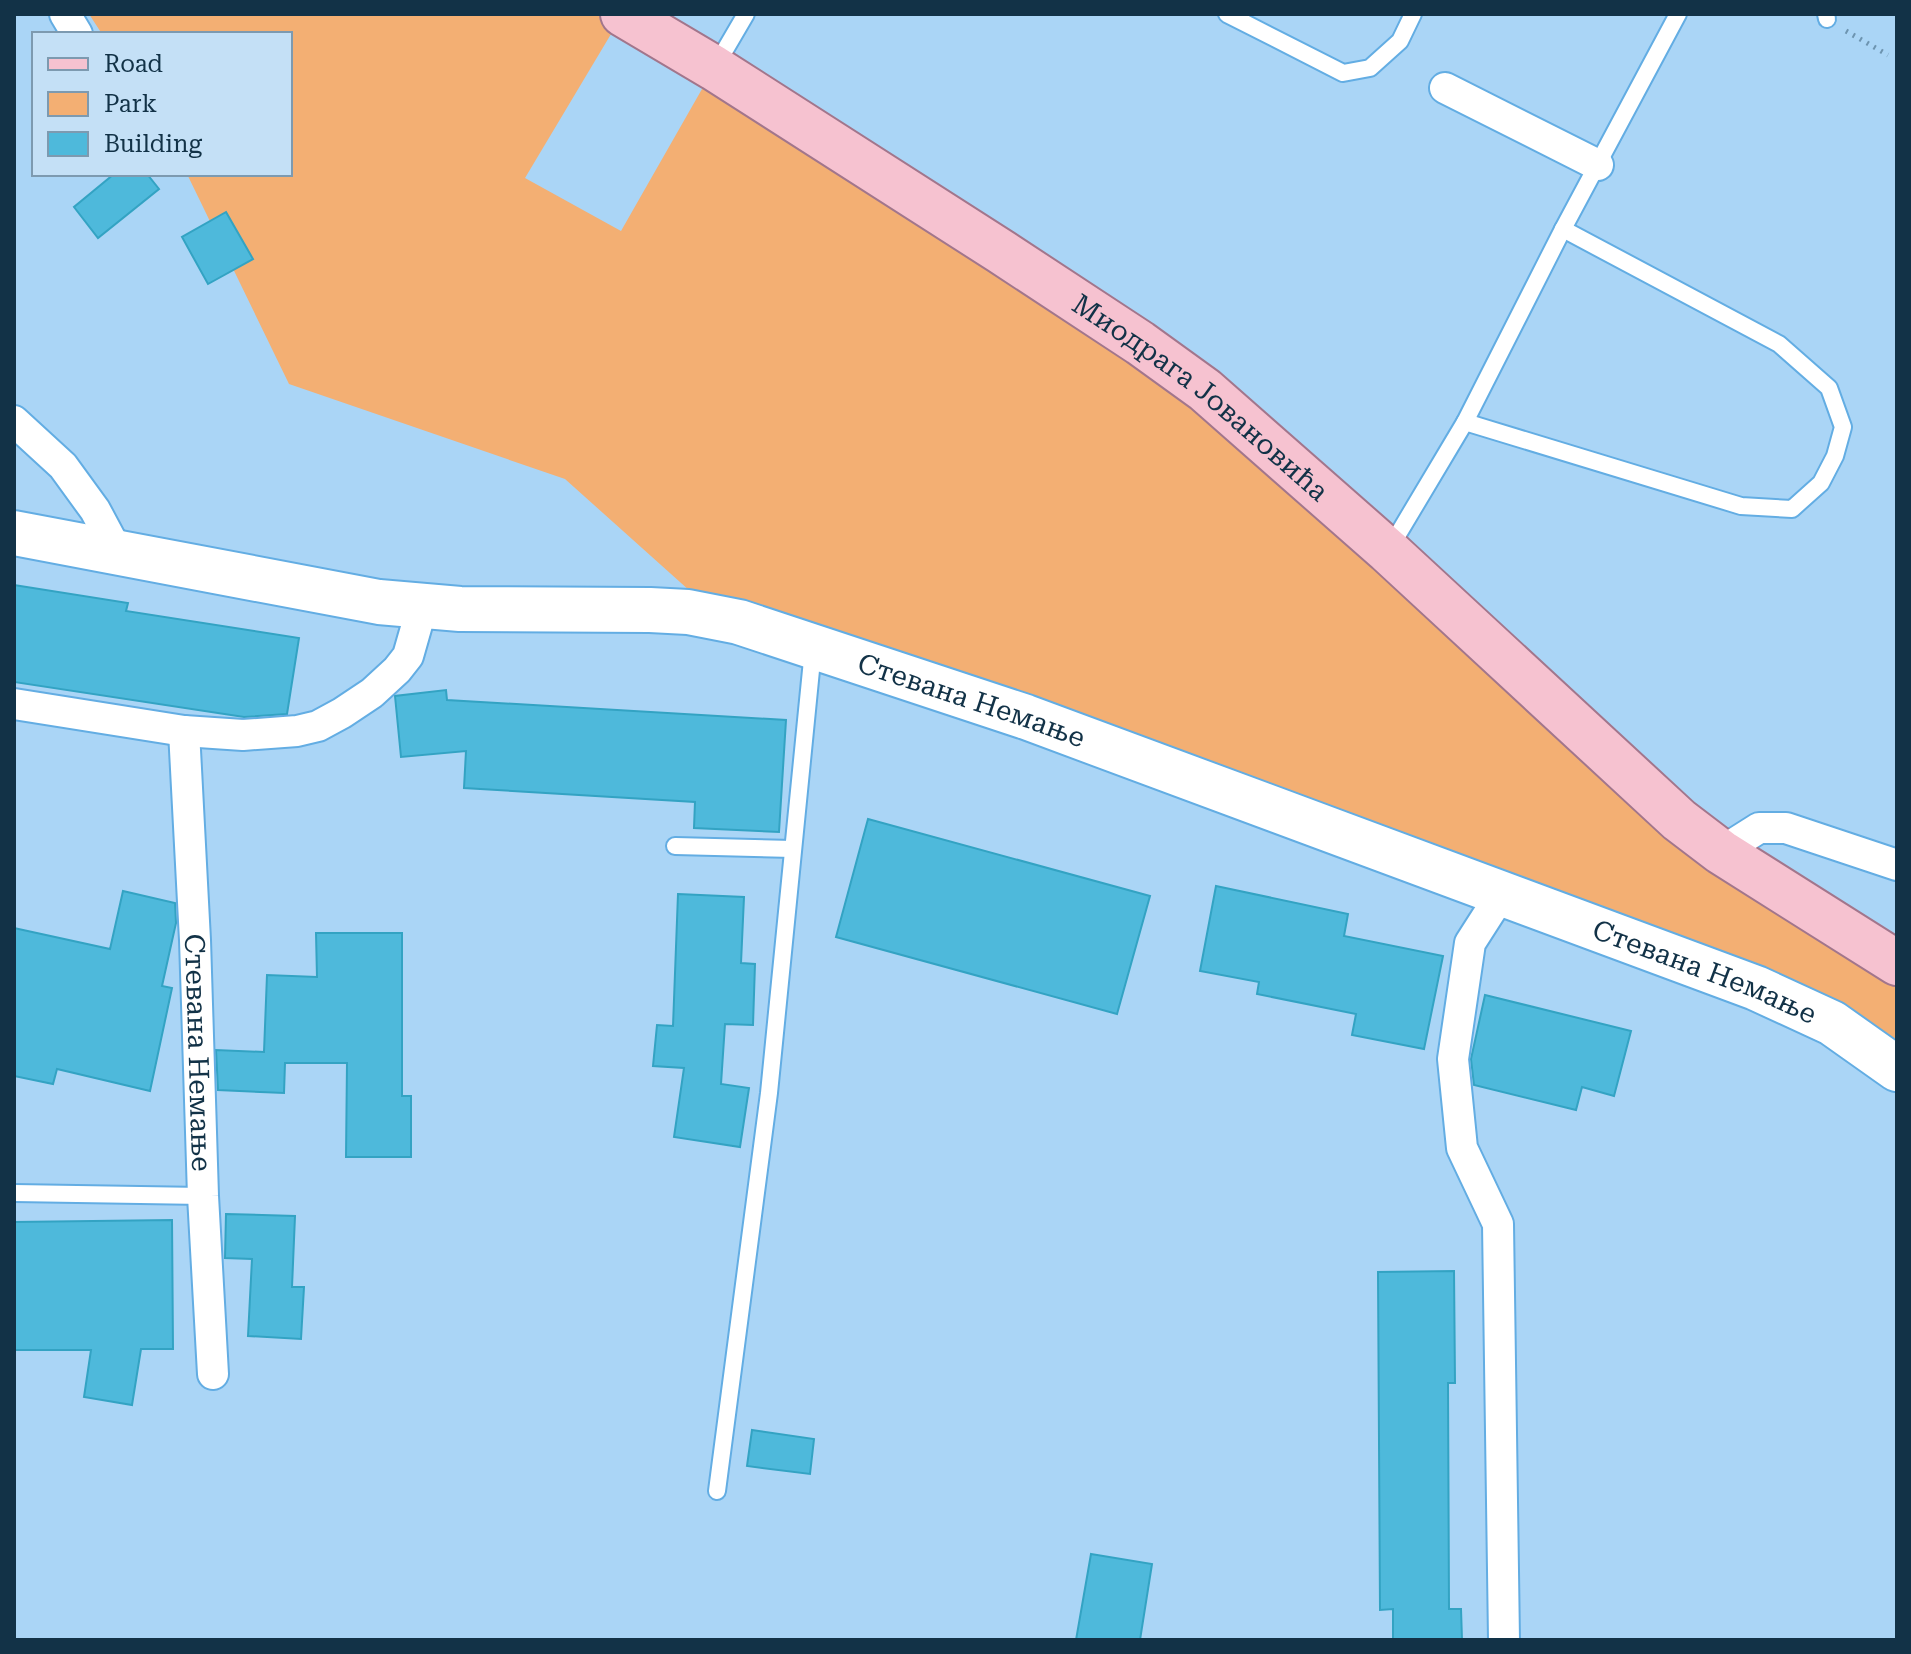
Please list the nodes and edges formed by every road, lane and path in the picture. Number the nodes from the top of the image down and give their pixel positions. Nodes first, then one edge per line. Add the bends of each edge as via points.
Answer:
1 (65, 14) edge
2 (623, 14) edge
3 (746, 14) edge
4 (1227, 14) edge
5 (1413, 14) edge
6 (1678, 14) edge
7 (1827, 17) edge
8 (76, 32) edge
9 (1888, 55) dead end
10 (714, 68) junction
11 (1445, 88) dead end
12 (1598, 165) junction
13 (1563, 229) junction
14 (14, 421) edge
15 (1465, 422) junction
16 (14, 533) edge
17 (1388, 551) junction
18 (118, 553) junction
19 (422, 607) junction
20 (813, 645) junction
21 (14, 704) edge
22 (184, 731) junction
23 (675, 846) dead end
24 (793, 849) junction
25 (1721, 852) junction
26 (1897, 865) edge
27 (1502, 893) junction
28 (1897, 963) edge
29 (1897, 1069) edge
30 (14, 1193) edge
31 (203, 1196) junction
32 (213, 1374) dead end
33 (717, 1491) dead end
34 (1504, 1640) edge

1 - 8 street
2 - 10 main road, Миодрага Јовановића
3 - 10 lane
4 - 5 lane via 1343,73 1370,68 1400,41
6 - 12 lane
7 - 9 path
10 - 17 main road, Миодрага Јовановића via 1176,368
11 - 12 street
12 - 13 lane
13 - 15 lane
13 - 15 lane via 1779,344 1829,388 1843,427 1835,456 1821,483 1792,509 1741,506
14 - 18 street via 63,466
15 - 17 lane
16 - 18 street, Стевана Немање
17 - 25 main road, Миодрага Јовановића via 1645,791
18 - 19 street, Стевана Немање via 348,598
19 - 20 street, Стевана Немање via 688,612
19 - 22 street via 408,656 372,693 318,726 271,734
20 - 24 lane
20 - 27 street, Стевана Немање via 1040,722
21 - 22 street
22 - 31 street, Стевана Немање
23 - 24 lane
24 - 33 lane via 769,1093
25 - 26 street via 1759,828 1786,828
25 - 28 main road, Миодрага Јовановића
27 - 29 street, Стевана Немање via 1784,999 1832,1023
27 - 34 street via 1470,943 1453,1059 1462,1148 1498,1224
30 - 31 lane
31 - 32 street, Стевана Немање

